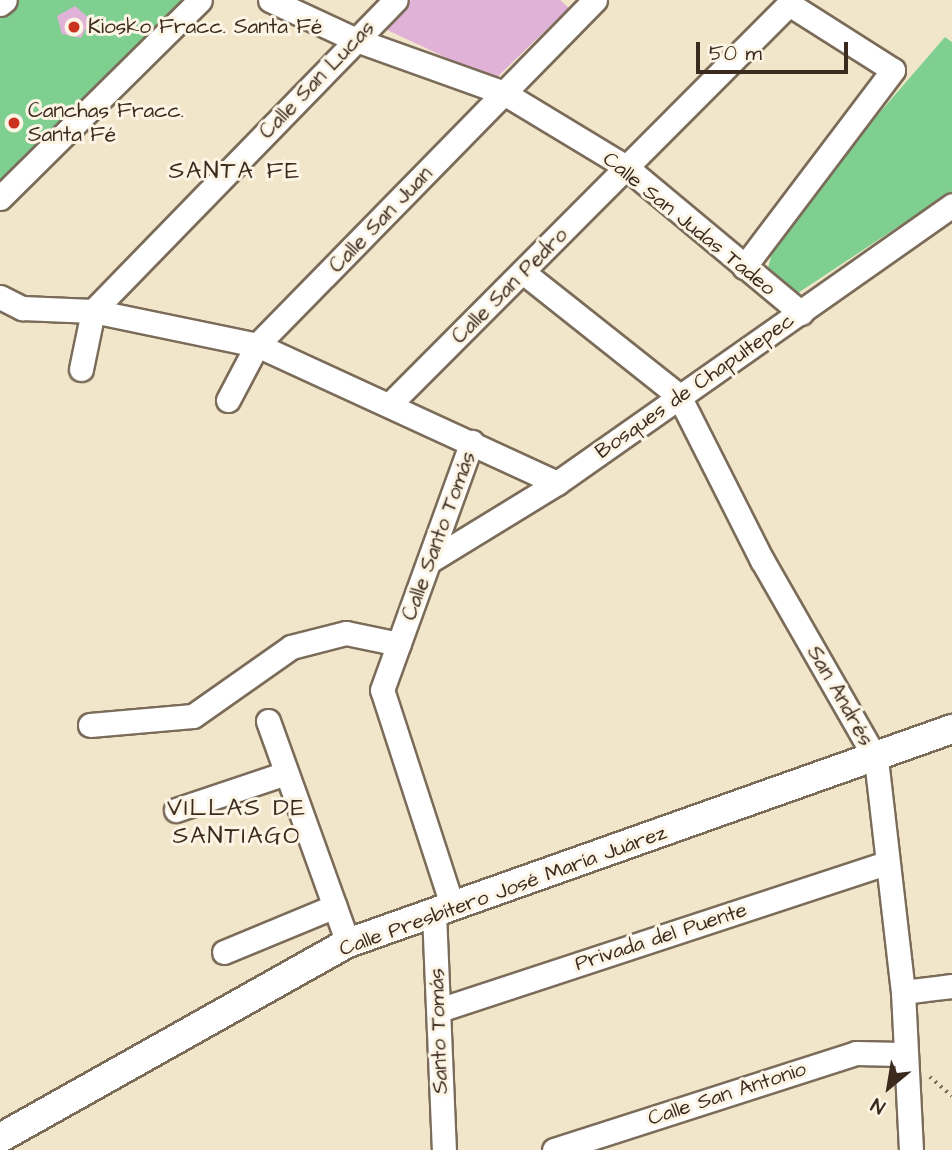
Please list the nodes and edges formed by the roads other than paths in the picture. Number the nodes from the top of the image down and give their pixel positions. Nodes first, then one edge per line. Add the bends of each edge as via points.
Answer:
1 (5, 0) edge
2 (200, 0) edge
3 (271, 0) edge
4 (395, 0) edge
5 (595, 0) edge
6 (0, 5) edge
7 (356, 40) junction
8 (504, 93) junction
9 (626, 167) junction
10 (0, 198) edge
11 (952, 205) edge
12 (744, 267) junction
13 (524, 274) junction
14 (0, 297) edge
15 (93, 311) junction
16 (801, 313) junction
17 (257, 345) junction
18 (81, 369) dead end
19 (680, 396) junction
20 (228, 400) dead end
21 (391, 403) junction
22 (472, 442) junction
23 (557, 483) junction
24 (433, 559) junction
25 (399, 644) junction
26 (268, 721) dead end
27 (90, 725) dead end
28 (952, 729) edge
29 (876, 759) junction
30 (286, 772) junction
31 (176, 810) dead end
32 (884, 863) junction
33 (335, 906) junction
34 (443, 909) junction
35 (348, 943) junction
36 (224, 952) dead end
37 (952, 986) edge
38 (903, 992) junction
39 (439, 1010) junction
40 (901, 1054) junction
41 (0, 1138) edge
42 (444, 1150) edge
43 (554, 1150) edge
44 (911, 1150) edge

1 - 6 street
2 - 10 street
3 - 7 street, Calle San Judas Tadeo
4 - 7 street, Calle San Lucas
5 - 8 street, Calle San Juan
7 - 8 street, Calle San Judas Tadeo
7 - 15 street, Calle San Lucas
8 - 9 street, Calle San Judas Tadeo
8 - 17 street, Calle San Juan
9 - 12 street, Calle San Judas Tadeo
9 - 12 street, Calle San Pedro via 789,4 893,70
9 - 13 street, Calle San Pedro
11 - 16 street, Bosques de Chapultepec
12 - 16 street, Calle San Judas Tadeo
13 - 19 street
13 - 21 street, Calle San Pedro
14 - 15 street, Calle Santo Tomás via 22,308
15 - 17 street, Calle Santo Tomás
15 - 18 street
16 - 19 street, Bosques de Chapultepec
17 - 20 street, Calle San Juan
17 - 21 street, Calle Santo Tomás
19 - 23 street, Bosques de Chapultepec
19 - 29 street, San Andrés via 762,561
21 - 22 street, Calle Santo Tomás
22 - 23 street
22 - 24 street, Calle Santo Tomás
23 - 24 street, Bosques de Chapultepec
24 - 25 street, Calle Santo Tomás
25 - 27 street via 346,633 291,646 193,716
25 - 34 street, Calle Santo Tomás via 382,690
26 - 30 street
28 - 29 street, Calle Presbítero José María Juárez
29 - 32 street, San Andrés
29 - 34 street, Calle Presbítero José María Juárez
30 - 31 street
30 - 33 street
32 - 38 street, San Andrés
32 - 39 street, Privada del Puente
33 - 35 street
33 - 36 street
34 - 35 street, Calle Presbítero José María Juárez
34 - 39 street, Santo Tomás
35 - 41 street, Calle Presbítero José María Juárez
37 - 38 street
38 - 40 street, San Andrés
39 - 42 street, Santo Tomás
40 - 43 street, Calle San Antonio via 856,1053
40 - 44 street, San Andrés

